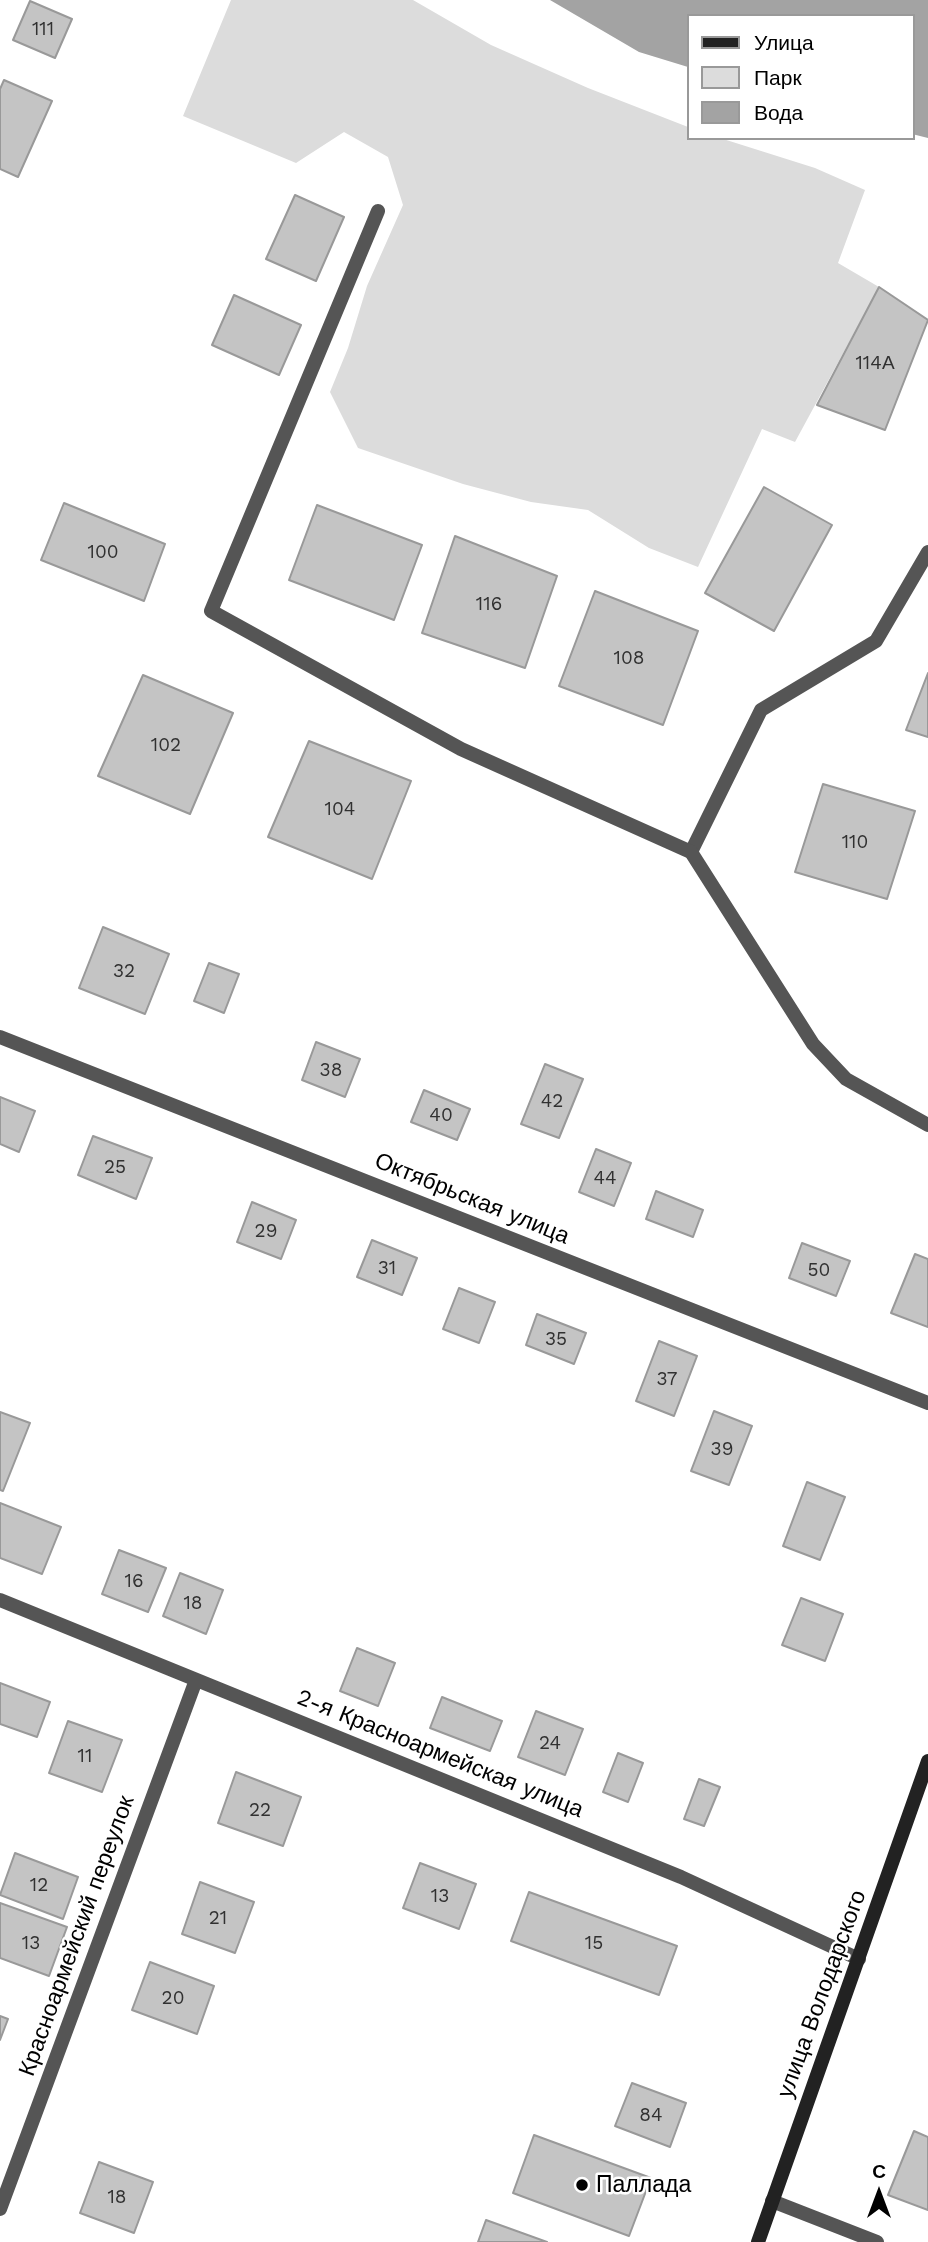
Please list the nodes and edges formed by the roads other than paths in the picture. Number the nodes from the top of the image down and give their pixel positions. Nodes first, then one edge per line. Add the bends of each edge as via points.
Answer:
1 (378, 211) dead end
2 (928, 552) edge
3 (691, 852) junction
4 (0, 1037) edge
5 (928, 1125) edge
6 (928, 1403) edge
7 (0, 1600) edge
8 (196, 1680) junction
9 (928, 1761) edge
10 (859, 1959) junction
11 (772, 2201) junction
12 (0, 2209) edge
13 (758, 2242) edge
14 (877, 2242) edge

1 - 3 street via 211,611 461,749
2 - 3 street via 876,641 761,710
3 - 5 street via 813,1044 846,1079
4 - 6 street, Октябрьская улица
7 - 8 street, 2-я Красноармейская улица
8 - 10 street, 2-я Красноармейская улица via 681,1877
8 - 12 street, Красноармейский переулок
9 - 10 main road, улица Володарского
10 - 11 main road, улица Володарского
11 - 13 main road, улица Володарского
11 - 14 street

